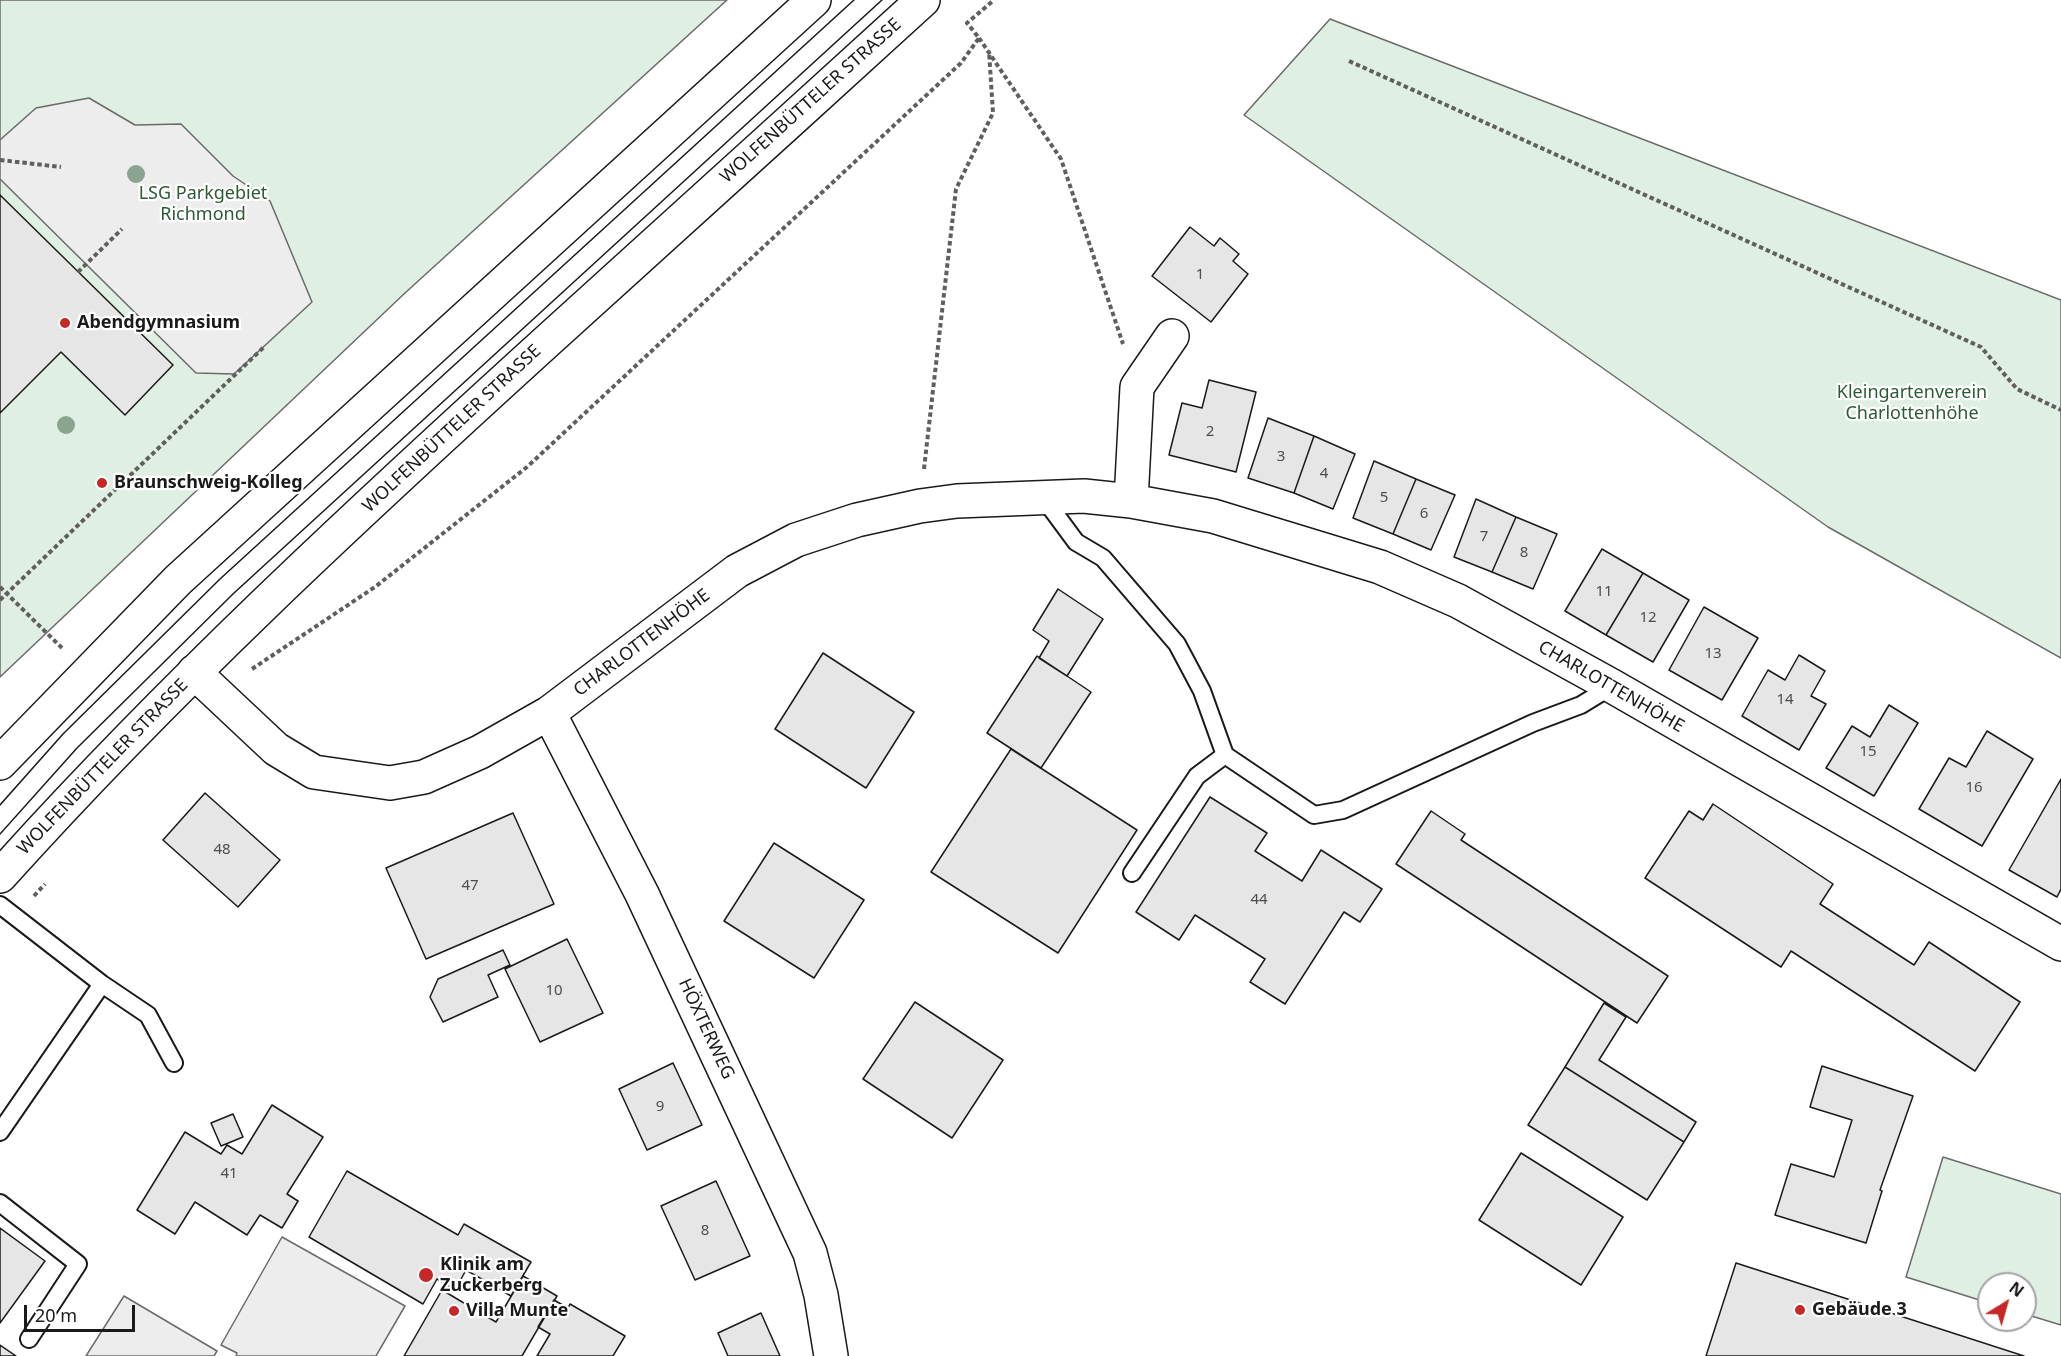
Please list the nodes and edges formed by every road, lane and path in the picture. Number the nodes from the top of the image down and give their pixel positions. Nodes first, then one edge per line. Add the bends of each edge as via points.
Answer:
1 (814, 0) edge
2 (923, 0) edge
3 (994, 0) edge
4 (979, 38) junction
5 (989, 51) junction
6 (1349, 61) dead end
7 (0, 160) edge
8 (61, 167) dead end
9 (122, 229) dead end
10 (78, 272) dead end
11 (1172, 336) dead end
12 (265, 346) dead end
13 (1137, 387) junction
14 (2061, 410) edge
15 (1042, 496) junction
16 (1131, 501) junction
17 (920, 506) junction
18 (0, 587) edge
19 (6, 594) junction
20 (0, 600) edge
21 (62, 648) dead end
22 (205, 682) junction
23 (1612, 686) junction
24 (549, 713) junction
25 (1225, 755) junction
26 (0, 763) edge
27 (1132, 873) dead end
28 (0, 876) edge
29 (0, 905) edge
30 (2061, 944) edge
31 (102, 984) junction
32 (174, 1063) dead end
33 (0, 1132) edge
34 (0, 1203) edge
35 (29, 1339) dead end
36 (831, 1356) edge

1 - 26 street via 186,573
2 - 22 street, WOLFENBÜTTELER STRASSE via 409,467
3 - 4 path via 968,23
4 - 5 path
4 - 22 path via 961,63 527,467 375,587
5 - 13 path via 1060,159
5 - 17 path via 993,113 956,189
6 - 14 path via 1981,347 2017,389
7 - 8 path
9 - 10 path
11 - 13 street
12 - 19 path
13 - 16 street
15 - 16 street, CHARLOTTENHÖHE
15 - 17 street, CHARLOTTENHÖHE
15 - 25 lane via 1076,542 1103,558 1177,644 1202,691
16 - 23 street, CHARLOTTENHÖHE via 1213,516 1380,567 1458,601
17 - 24 street, CHARLOTTENHÖHE via 856,520 796,540 737,572
18 - 19 path
19 - 20 path
19 - 21 path
22 - 24 street, CHARLOTTENHÖHE via 276,748 314,772 390,783 424,777 480,752
22 - 28 street, WOLFENBÜTTELER STRASSE via 73,796
23 - 25 lane via 1581,705 1344,810 1314,815
23 - 30 street, CHARLOTTENHÖHE
24 - 36 street, HÖXTERWEG via 642,894 810,1252
25 - 27 lane via 1197,776
29 - 31 lane
31 - 32 lane via 148,1015
31 - 33 lane
34 - 35 lane via 78,1264

